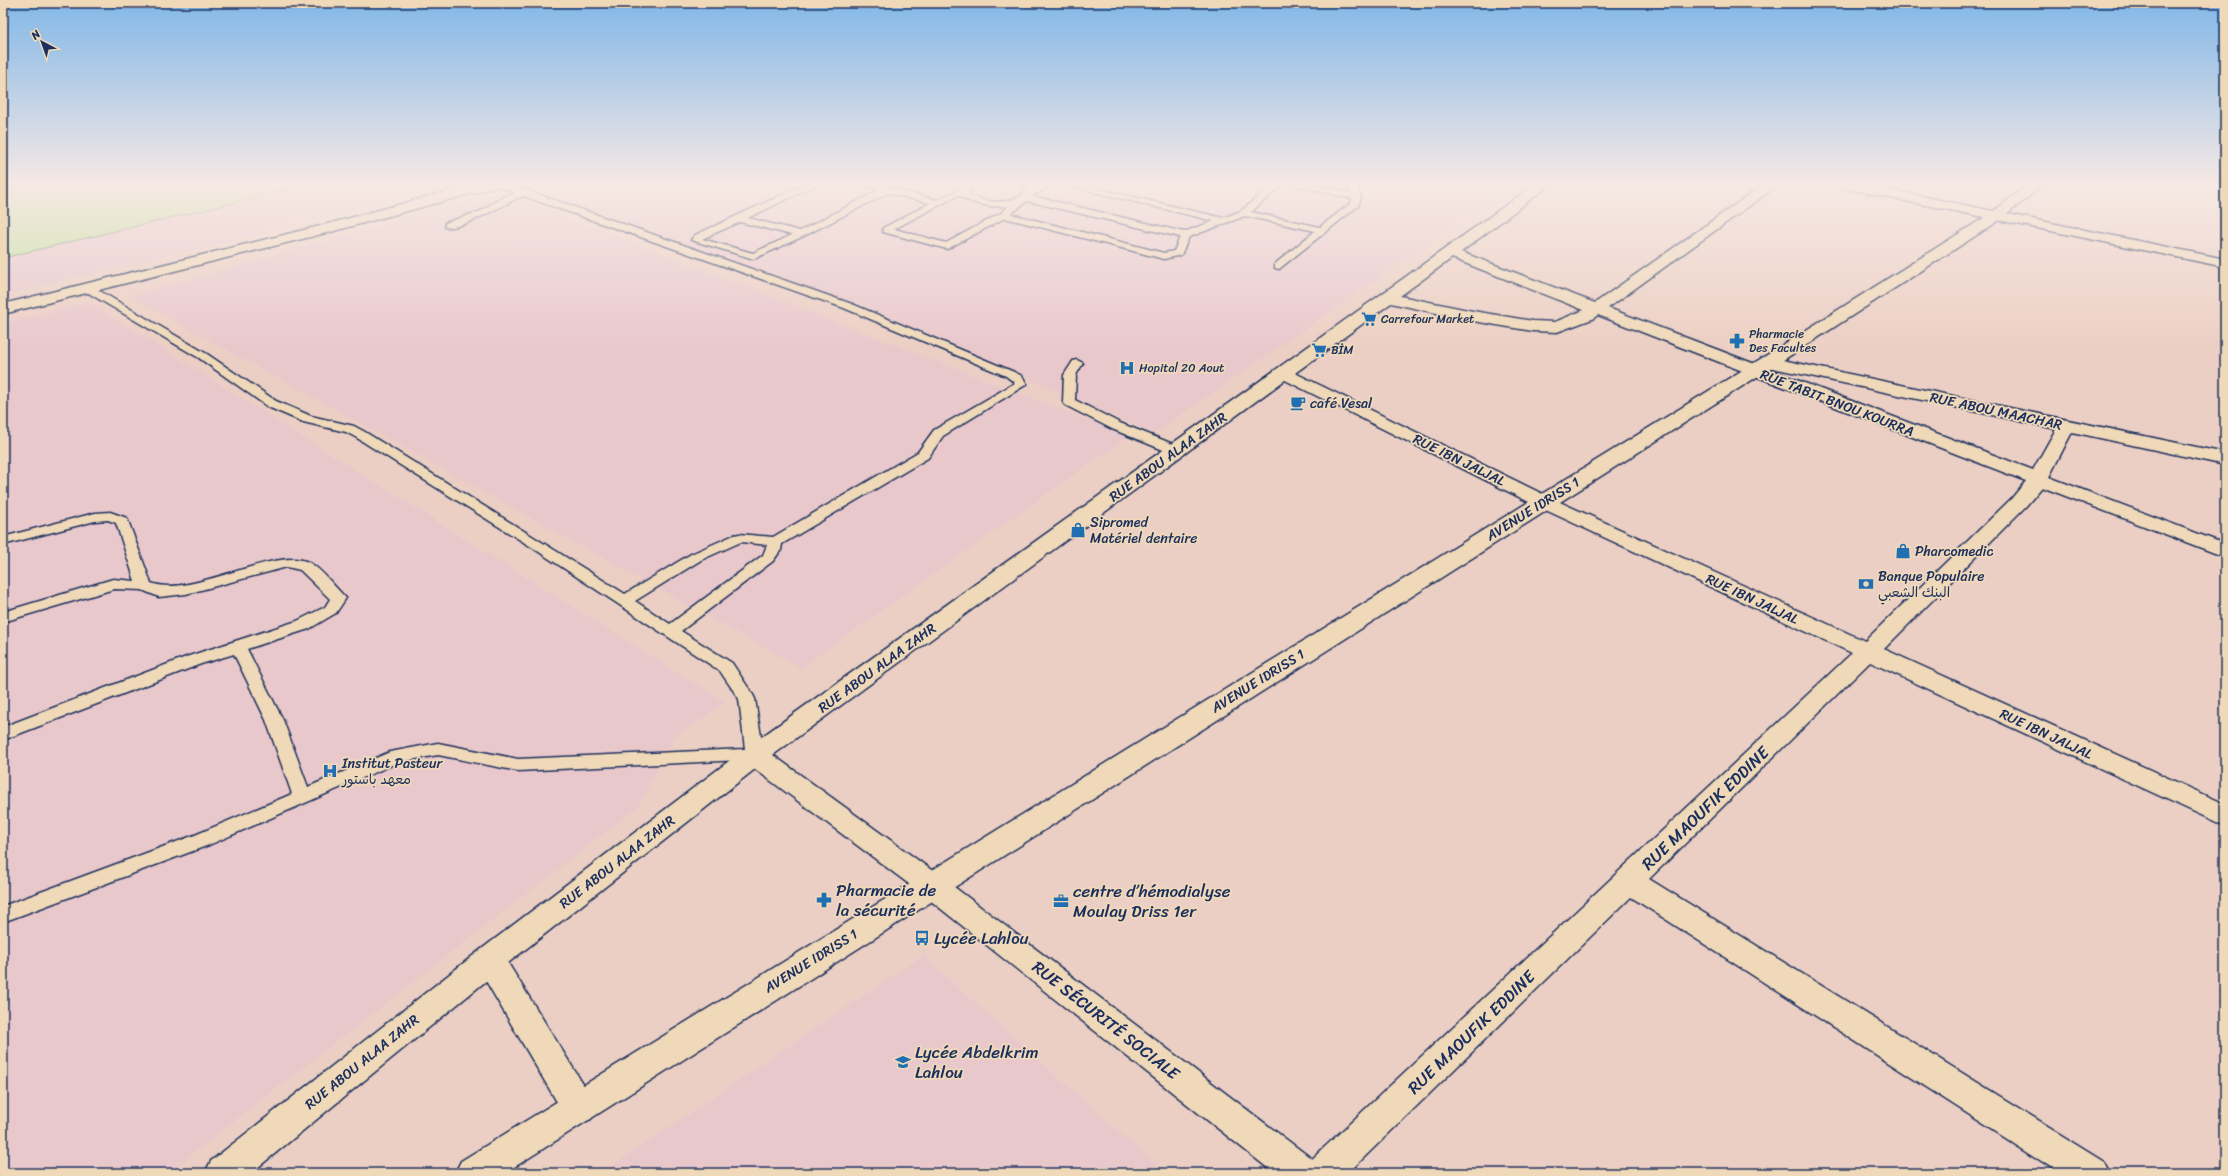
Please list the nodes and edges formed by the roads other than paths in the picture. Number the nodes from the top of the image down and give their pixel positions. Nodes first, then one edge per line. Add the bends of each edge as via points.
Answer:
1 (287, 238) edge
2 (651, 238) edge
3 (698, 238) edge
4 (793, 238) edge
5 (917, 238) edge
6 (963, 238) edge
7 (1093, 238) edge
8 (1184, 238) edge
9 (1313, 238) edge
10 (1471, 238) edge
11 (1698, 238) edge
12 (1962, 238) edge
13 (2099, 238) edge
14 (1450, 253) junction
15 (2225, 263) edge
16 (1279, 266) dead end
17 (90, 289) junction
18 (1390, 298) junction
19 (3, 309) edge
20 (1596, 309) junction
21 (1077, 363) dead end
22 (1761, 367) junction
23 (1283, 373) junction
24 (2066, 426) junction
25 (1178, 451) junction
26 (2225, 459) edge
27 (2038, 480) junction
28 (1544, 502) junction
29 (3, 541) edge
30 (775, 542) junction
31 (2225, 550) edge
32 (144, 586) junction
33 (626, 601) junction
34 (3, 617) edge
35 (670, 631) junction
36 (238, 647) junction
37 (1868, 652) junction
38 (3, 734) edge
39 (755, 755) junction
40 (302, 797) junction
41 (2225, 816) edge
42 (1629, 881) junction
43 (931, 886) junction
44 (3, 914) edge
45 (490, 960) junction
46 (579, 1108) junction
47 (223, 1173) edge
48 (473, 1173) edge
49 (1302, 1173) edge
50 (1324, 1173) edge
51 (2092, 1173) edge

1 - 17 street
2 - 30 lane via 848,306 1018,378 1021,384 938,433 923,455
3 - 4 lane via 696,239 754,256
5 - 6 lane via 948,246
7 - 8 lane via 1164,256 1178,253
9 - 16 lane
10 - 14 street, RUE ABOU ALAA ZAHR
11 - 20 street
12 - 22 street, AVENUE IDRISS 1
13 - 15 street
14 - 18 street, RUE ABOU ALAA ZAHR
14 - 20 street, RUE TABIT BNOU KOURRA
17 - 19 street
17 - 33 lane via 203,356 272,404 307,419 361,435
18 - 20 street via 1533,326 1557,327 1586,316
18 - 23 street, RUE ABOU ALAA ZAHR
20 - 22 street, RUE TABIT BNOU KOURRA
21 - 25 lane via 1070,375 1069,402 1116,426
22 - 24 street, RUE ABOU MAACHAR
22 - 27 street, RUE TABIT BNOU KOURRA
22 - 28 street, AVENUE IDRISS 1
23 - 25 street, RUE ABOU ALAA ZAHR
23 - 28 street, RUE IBN JALJAL
24 - 26 street, RUE ABOU MAACHAR
24 - 27 street, RUE MAOUFIK EDDINE
25 - 39 street, RUE ABOU ALAA ZAHR
27 - 31 street, RUE TABIT BNOU KOURRA
27 - 37 street, RUE MAOUFIK EDDINE
28 - 37 street, RUE IBN JALJAL
28 - 43 street, AVENUE IDRISS 1
29 - 32 lane via 95,517 110,516 122,521
30 - 33 lane via 739,538 696,557
30 - 35 lane via 774,550 768,558
32 - 34 lane via 113,584
32 - 36 lane via 159,592 186,588 287,563 305,566 338,598 331,610 303,625
33 - 35 lane
35 - 39 lane via 726,667 747,699
36 - 38 lane via 195,660
36 - 40 lane via 280,731
37 - 41 street, RUE IBN JALJAL
37 - 42 street, RUE MAOUFIK EDDINE
39 - 40 lane via 518,765 438,749 396,756
39 - 43 street, RUE SÉCURITÉ SOCIALE
39 - 45 street, RUE ABOU ALAA ZAHR
40 - 44 lane via 202,840
42 - 50 street, RUE MAOUFIK EDDINE
42 - 51 street
43 - 46 street, AVENUE IDRISS 1
43 - 49 street, RUE SÉCURITÉ SOCIALE
45 - 46 street
45 - 47 street, RUE ABOU ALAA ZAHR
46 - 48 street, AVENUE IDRISS 1

